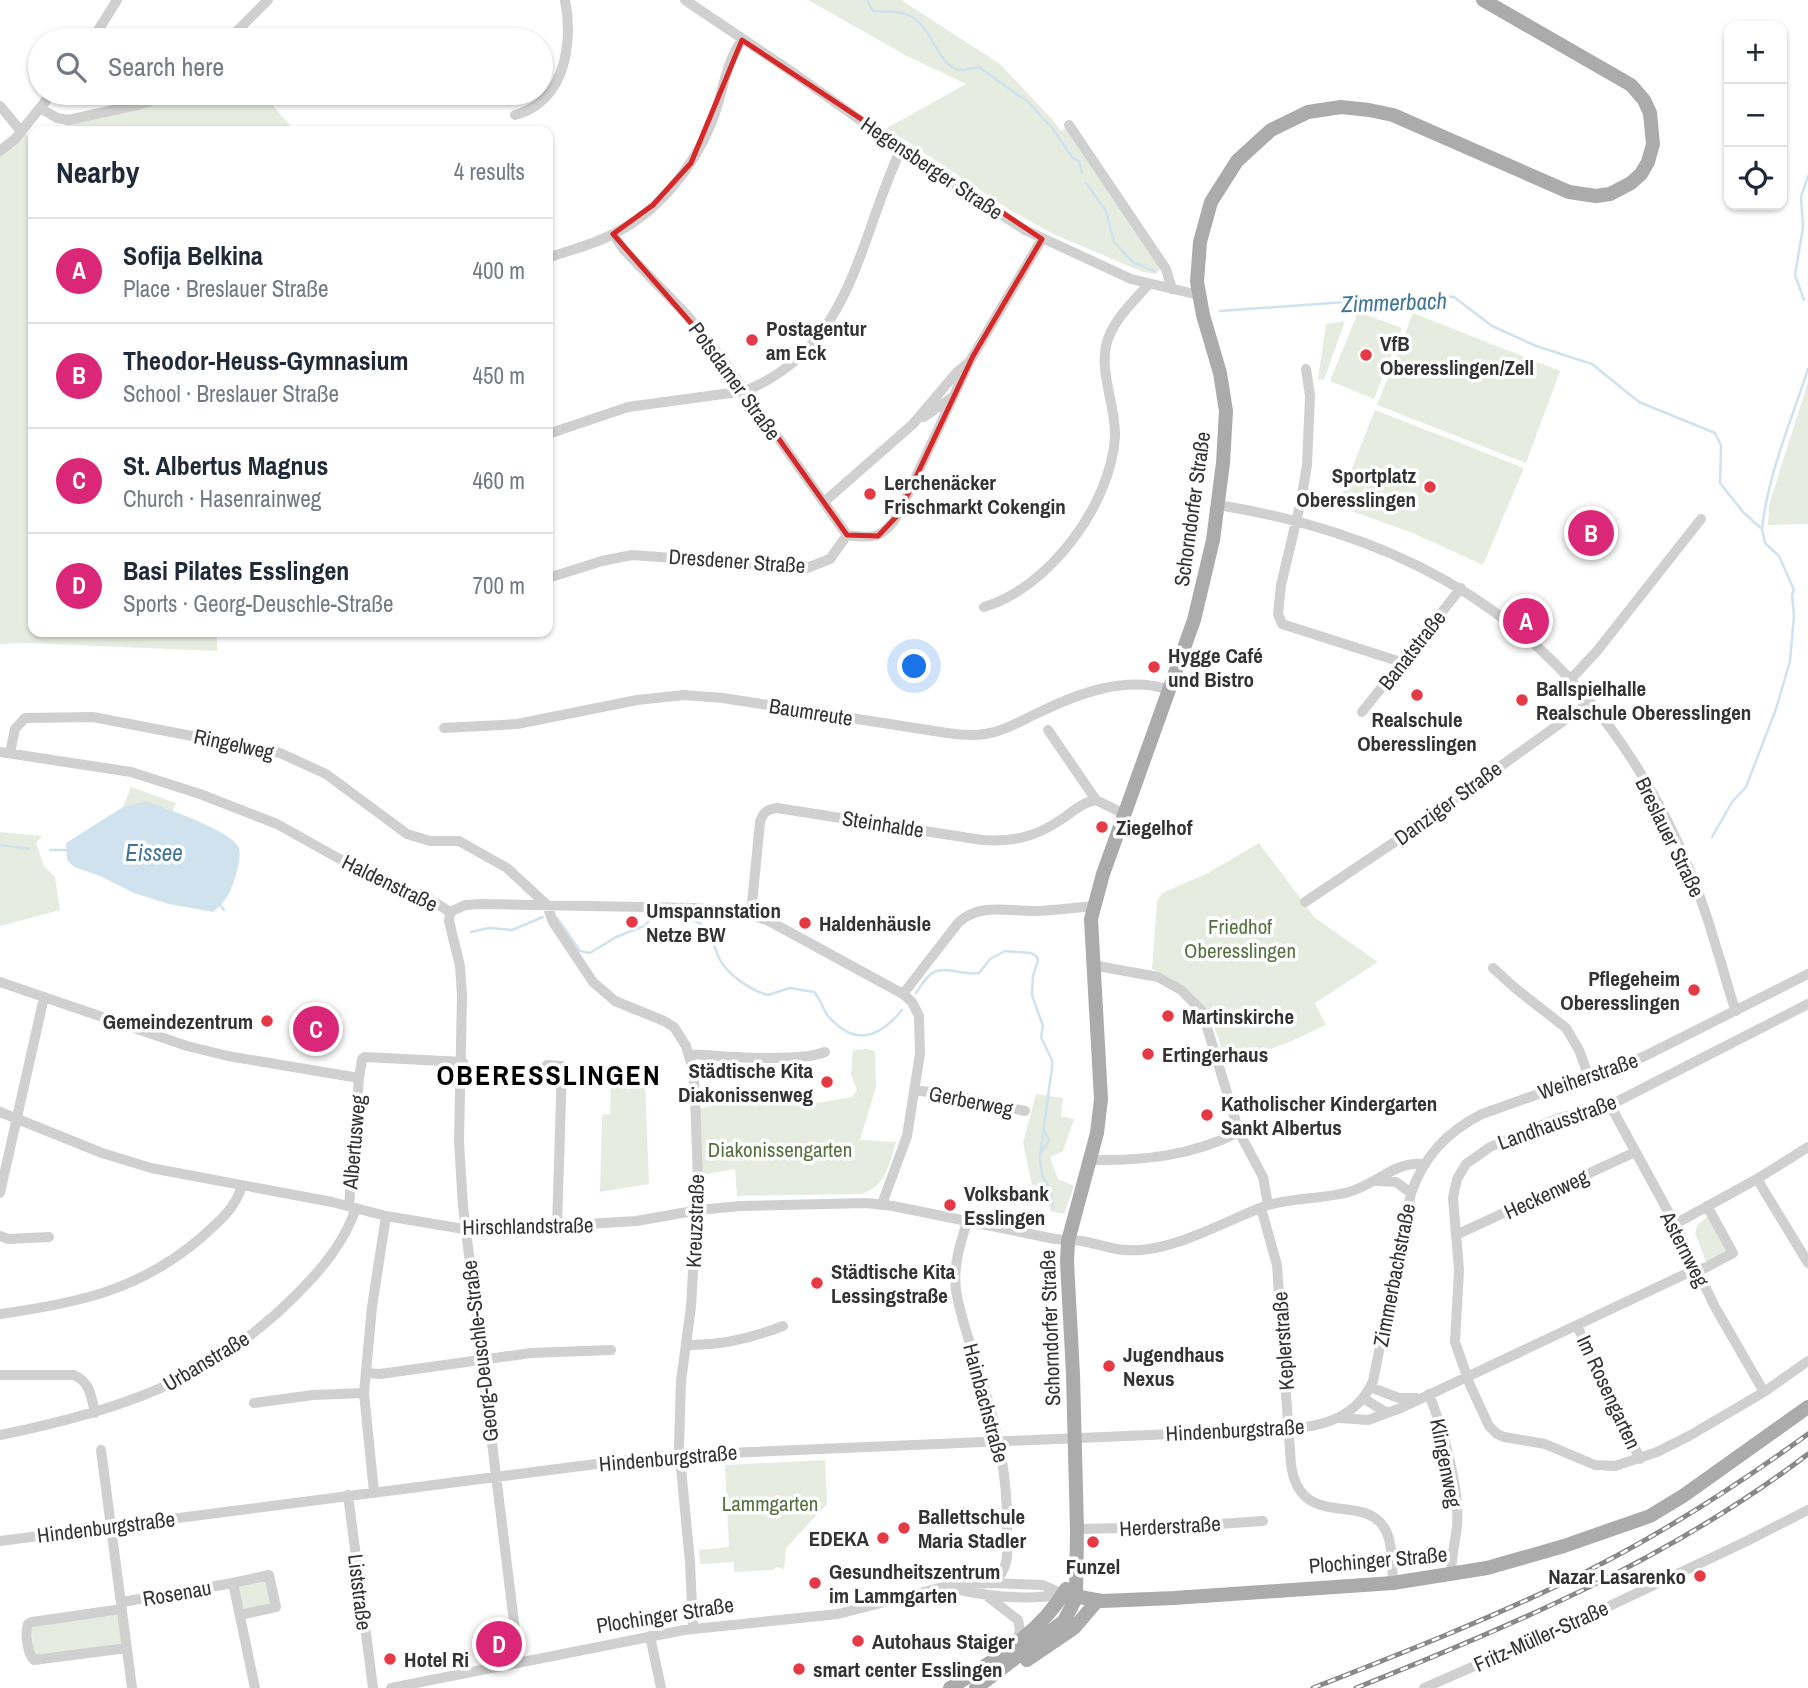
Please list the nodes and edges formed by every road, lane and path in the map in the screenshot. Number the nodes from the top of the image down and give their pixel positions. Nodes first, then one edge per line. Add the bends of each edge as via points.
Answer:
1 (117, 0) edge
2 (268, 0) edge
3 (565, 0) edge
4 (685, 0) edge
5 (1483, 0) edge
6 (100, 28) edge
7 (241, 28) edge
8 (742, 40) junction
9 (553, 83) edge
10 (42, 105) edge
11 (137, 105) edge
12 (537, 105) edge
13 (0, 106) edge
14 (40, 108) junction
15 (515, 116) dead end
16 (1069, 125) dead end
17 (20, 130) junction
18 (901, 149) junction
19 (0, 151) edge
20 (613, 234) junction
21 (1042, 239) junction
22 (553, 256) edge
23 (1147, 285) junction
24 (1172, 289) junction
25 (1199, 295) junction
26 (970, 361) junction
27 (1306, 369) dead end
28 (745, 391) junction
29 (955, 395) junction
30 (913, 424) junction
31 (553, 432) edge
32 (824, 502) junction
33 (1218, 505) junction
34 (1701, 519) dead end
35 (1296, 523) junction
36 (847, 536) junction
37 (553, 576) edge
38 (1461, 588) junction
39 (984, 607) dead end
40 (1401, 662) junction
41 (1571, 679) junction
42 (1170, 690) junction
43 (1590, 702) junction
44 (1362, 712) dead end
45 (444, 728) dead end
46 (1048, 730) dead end
47 (5, 752) edge
48 (1096, 800) junction
49 (1124, 814) junction
50 (459, 841) joint
51 (1304, 902) dead end
52 (547, 905) junction
53 (1093, 906) junction
54 (450, 912) junction
55 (751, 914) junction
56 (1092, 965) junction
57 (1493, 968) dead end
58 (1808, 974) edge
59 (0, 982) edge
60 (903, 994) junction
61 (44, 997) junction
62 (1808, 1004) edge
63 (1736, 1011) junction
64 (825, 1052) dead end
65 (689, 1055) junction
66 (463, 1062) junction
67 (547, 1065) dead end
68 (1589, 1077) junction
69 (359, 1078) junction
70 (916, 1090) junction
71 (1609, 1105) junction
72 (1025, 1111) dead end
73 (0, 1112) edge
74 (16, 1119) junction
75 (1239, 1132) junction
76 (1808, 1147) edge
77 (1635, 1152) junction
78 (1090, 1160) junction
79 (1423, 1164) junction
80 (1757, 1179) junction
81 (1377, 1181) junction
82 (242, 1186) junction
83 (0, 1193) edge
84 (1410, 1193) junction
85 (882, 1204) junction
86 (1707, 1206) junction
87 (353, 1207) junction
88 (1264, 1207) junction
89 (699, 1210) junction
90 (386, 1216) junction
91 (1675, 1224) junction
92 (966, 1226) junction
93 (557, 1227) junction
94 (465, 1230) junction
95 (1456, 1235) junction
96 (0, 1237) edge
97 (49, 1237) dead end
98 (1068, 1241) junction
99 (1808, 1264) edge
100 (1696, 1269) junction
101 (0, 1314) edge
102 (783, 1326) dead end
103 (1577, 1326) junction
104 (686, 1345) junction
105 (611, 1350) dead end
106 (481, 1359) junction
107 (1808, 1361) edge
108 (367, 1373) junction
109 (0, 1375) edge
110 (1467, 1377) junction
111 (1370, 1387) junction
112 (1764, 1392) junction
113 (364, 1393) junction
114 (1426, 1395) junction
115 (1363, 1398) junction
116 (254, 1404) dead end
117 (1808, 1407) edge
118 (95, 1413) junction
119 (1387, 1413) junction
120 (1340, 1418) junction
121 (1289, 1429) junction
122 (0, 1435) edge
123 (1074, 1437) junction
124 (996, 1441) junction
125 (101, 1450) dead end
126 (679, 1455) junction
127 (1640, 1459) junction
128 (495, 1476) junction
129 (374, 1492) junction
130 (348, 1495) junction
131 (1808, 1510) edge
132 (1263, 1521) dead end
133 (111, 1526) junction
134 (1077, 1529) junction
135 (0, 1541) edge
136 (1451, 1575) junction
137 (233, 1583) junction
138 (993, 1583) junction
139 (1392, 1583) junction
140 (946, 1586) junction
141 (987, 1596) junction
142 (1069, 1596) junction
143 (1098, 1600) junction
144 (122, 1606) junction
145 (240, 1615) junction
146 (693, 1629) junction
147 (650, 1636) junction
148 (1016, 1643) junction
149 (127, 1648) junction
150 (519, 1663) junction
151 (992, 1678) junction
152 (132, 1688) edge
153 (255, 1688) edge
154 (373, 1688) edge
155 (391, 1688) edge
156 (661, 1688) edge
157 (950, 1688) edge
158 (976, 1688) edge
159 (1424, 1688) edge

1 - 6 street
2 - 7 street
3 - 9 street via 569,31 561,70
4 - 8 street, Hegensberger Straße
5 - 25 main road, Schorndorfer Straße via 1636,90 1647,106 1654,133 1651,156 1636,178 1610,194 1583,195 1386,113 1341,107 1308,112 1263,136 1222,182 1200,242
8 - 18 street, Hegensberger Straße
8 - 20 street via 730,59 711,124 691,163 653,205
10 - 14 street
11 - 14 street via 72,119 57,118
12 - 15 street
13 - 17 street
14 - 17 street
16 - 24 street via 1166,269
17 - 19 street
18 - 21 street, Hegensberger Straße
18 - 28 street via 859,263 827,326 783,370
20 - 22 street
20 - 28 street, Potsdamer Straße via 704,335
21 - 23 street, Hegensberger Straße
21 - 26 street
23 - 24 street, Hegensberger Straße
23 - 39 street via 1117,321 1107,344 1105,370 1115,437 1099,498 1045,568 1013,595
24 - 25 street, Hegensberger Straße
25 - 33 main road, Schorndorfer Straße via 1225,400
26 - 29 street
26 - 30 street
27 - 35 street via 1310,396 1307,465
28 - 31 street via 628,407
28 - 32 street, Potsdamer Straße
29 - 30 street
29 - 36 street via 892,524 872,538
30 - 32 street
32 - 36 street, Potsdamer Straße
33 - 35 street, Breslauer Straße
33 - 42 main road, Schorndorfer Straße via 1201,598
34 - 41 street
35 - 38 street, Breslauer Straße via 1383,550
35 - 40 street via 1281,584 1278,614 1282,624
36 - 37 street, Dresdener Straße via 830,559 807,568 632,555
38 - 40 street, Banatstraße
38 - 41 street, Breslauer Straße via 1517,629
40 - 44 street, Banatstraße
41 - 43 street, Breslauer Straße
42 - 45 street, Baumreute via 1142,684 1095,691 1007,728 971,735 684,695 638,699 517,724
42 - 49 main road, Schorndorfer Straße
43 - 51 street, Danziger Straße
43 - 63 street, Breslauer Straße via 1622,744 1679,845 1709,921
46 - 48 street
47 - 50 street, Ringelweg via 17,725 30,718 93,718 213,739 305,763 407,834 430,841
47 - 54 street, Haldenstraße via 131,772 200,794 277,824 381,882 426,897
48 - 49 street
48 - 55 street, Steinhalde via 1040,833 1011,841 769,809 760,822
49 - 53 main road, Schorndorfer Straße
50 - 52 street, Kreuzstraße via 507,868
52 - 54 street, Haldenstraße via 465,905
52 - 55 street, Haldenstraße via 695,908
52 - 65 street, Kreuzstraße via 553,922 593,982 615,1001 674,1027
53 - 56 main road, Schorndorfer Straße
53 - 60 street via 969,914
54 - 66 street, Georg-Deuschle-Straße via 461,979
55 - 60 street, Haldenstraße
56 - 75 street, Keplerstraße via 1158,977 1195,1003 1205,1018
56 - 78 main road, Schorndorfer Straße via 1101,1099
57 - 68 street via 1566,1028
58 - 63 street, Weiherstraße
59 - 61 street
60 - 70 street via 919,1016
61 - 69 street via 218,1054
61 - 74 street
62 - 71 street, Landhausstraße
63 - 68 street, Weiherstraße via 1643,1057
64 - 65 street
65 - 89 street, Kreuzstraße
66 - 69 street via 365,1057
66 - 94 street, Georg-Deuschle-Straße via 460,1156
67 - 93 street via 562,1066
68 - 79 street, Weiherstraße via 1472,1119 1437,1145
69 - 87 street, Albertusweg
70 - 72 street, Gerberweg
70 - 85 street via 907,1136
71 - 77 street, Asternweg
71 - 95 street, Landhausstraße via 1559,1118 1472,1157 1454,1188
73 - 74 street, Hirschlandstraße
74 - 82 street, Hirschlandstraße via 134,1164
74 - 83 street
75 - 78 street via 1166,1156
75 - 88 street, Keplerstraße via 1263,1177
76 - 80 street
77 - 91 street, Asternweg
77 - 95 street, Heckenweg
78 - 98 main road, Schorndorfer Straße
79 - 81 street via 1400,1167
79 - 84 street, Zimmerbachstraße
80 - 86 street
80 - 99 street
81 - 84 street via 1396,1182
81 - 88 street via 1352,1191
82 - 87 street, Hirschlandstraße
82 - 101 street via 236,1203 216,1225 157,1269 89,1299
84 - 111 street, Zimmerbachstraße
85 - 89 street, Hirschlandstraße
85 - 92 street, Hirschlandstraße
86 - 91 street
86 - 100 street, Hindenburgstraße via 1733,1253
87 - 90 street, Hirschlandstraße
87 - 118 street, Urbanstraße via 348,1231 326,1262 255,1332 177,1381
88 - 98 street via 1161,1247 1118,1250
88 - 121 street, Keplerstraße via 1277,1265
89 - 93 street, Hirschlandstraße
89 - 104 street, Kreuzstraße
90 - 94 street, Hirschlandstraße
90 - 108 street
91 - 100 street, Asternweg
92 - 98 street, Hirschlandstraße
92 - 124 street, Hainbachstraße via 957,1256 956,1288
93 - 94 street, Hirschlandstraße
94 - 106 street, Georg-Deuschle-Straße
95 - 110 street, Landhausstraße via 1455,1335
96 - 97 street
98 - 123 main road, Schorndorfer Straße
100 - 103 street, Hindenburgstraße
100 - 112 street, Asternweg
102 - 104 street via 750,1337
103 - 110 street, Hindenburgstraße
103 - 127 street, Im Rosengarten
104 - 126 street, Kreuzstraße
105 - 106 street
106 - 108 street
106 - 128 street, Georg-Deuschle-Straße
107 - 112 street, Landhausstraße
108 - 113 street
109 - 118 street via 75,1375 89,1387
110 - 114 street, Hindenburgstraße
110 - 127 street, Landhausstraße via 1497,1434 1545,1444 1602,1466
111 - 114 street, Hindenburgstraße via 1399,1398
111 - 115 street, Hindenburgstraße
112 - 127 street, Landhausstraße
113 - 116 street
113 - 129 street
114 - 119 street, Hindenburgstraße
114 - 136 street, Klingenweg via 1443,1434 1455,1497 1457,1527
115 - 119 street
115 - 120 street, Hindenburgstraße
117 - 136 main road, Plochinger Straße via 1650,1516 1519,1560
118 - 122 street, Urbanstraße
119 - 120 street, Hindenburgstraße via 1363,1420
120 - 121 street, Hindenburgstraße
121 - 123 street, Hindenburgstraße
121 - 139 street, Keplerstraße via 1293,1475 1300,1492 1317,1504 1379,1521 1387,1532
123 - 124 street, Hindenburgstraße
123 - 134 main road, Schorndorfer Straße
124 - 126 street, Hindenburgstraße
124 - 138 street, Hainbachstraße via 1002,1451 1006,1485 1007,1560
125 - 133 street
126 - 128 street, Hindenburgstraße
126 - 146 street, Kreuzstraße
128 - 129 street, Hindenburgstraße
128 - 150 street, Georg-Deuschle-Straße
129 - 130 street, Hindenburgstraße
130 - 133 street, Hindenburgstraße
130 - 154 street, Liststraße
131 - 159 street, Fritz-Müller-Straße via 1580,1620
132 - 134 street, Herderstraße
133 - 135 street, Hindenburgstraße
133 - 144 street
134 - 142 main road, Schorndorfer Straße via 1077,1565
136 - 139 main road, Plochinger Straße
137 - 144 street, Rosenau
137 - 145 street, Rosenau
137 - 145 street, Rosenau via 269,1575 274,1596 276,1607
138 - 140 street, Plochinger Straße
138 - 142 street, Plochinger Straße via 1043,1585
139 - 143 main road, Plochinger Straße
140 - 141 street, Plochinger Straße
140 - 146 street, Plochinger Straße via 824,1616
141 - 142 street, Plochinger Straße
141 - 148 street via 1018,1620
142 - 143 main road, Plochinger Straße
142 - 148 main road
142 - 151 main road via 1064,1620
143 - 151 main road via 1074,1628
144 - 149 street
144 - 149 street, Rosenau via 32,1622 26,1628 34,1660
145 - 153 street, Rosenau
146 - 147 street, Plochinger Straße
147 - 150 street, Plochinger Straße
147 - 156 street
148 - 157 main road
149 - 152 street
150 - 155 street, Plochinger Straße
151 - 158 main road

